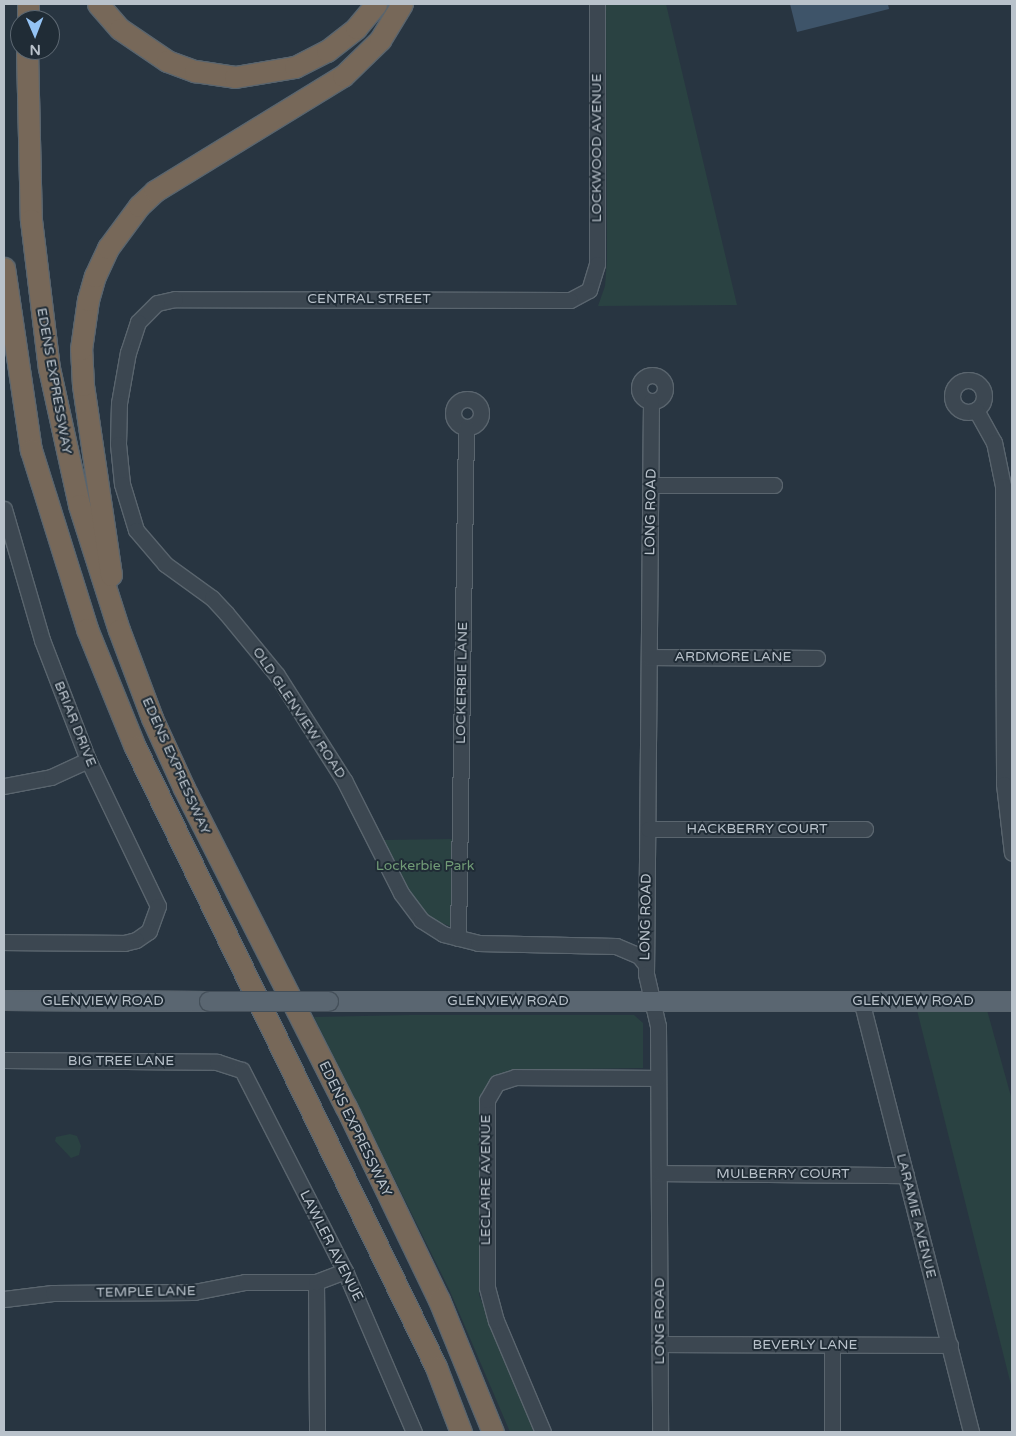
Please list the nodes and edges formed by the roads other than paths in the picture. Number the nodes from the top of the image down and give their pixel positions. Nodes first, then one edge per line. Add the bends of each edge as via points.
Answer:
1 (98, 4) edge
2 (376, 4) edge
3 (402, 4) edge
4 (597, 4) edge
5 (26, 60) edge
6 (4, 268) edge
7 (589, 290) joint
8 (149, 308) joint
9 (4, 366) edge
10 (651, 401) dead end
11 (976, 410) dead end
12 (466, 426) dead end
13 (31, 450) junction
14 (651, 484) junction
15 (774, 485) dead end
16 (4, 509) edge
17 (119, 630) junction
18 (649, 656) junction
19 (817, 658) dead end
20 (88, 760) junction
21 (4, 786) edge
22 (648, 829) junction
23 (865, 829) dead end
24 (1012, 853) edge
25 (458, 938) junction
26 (4, 942) edge
27 (646, 965) junction
28 (4, 1000) edge
29 (861, 1000) junction
30 (652, 1001) junction
31 (1012, 1001) edge
32 (4, 1060) edge
33 (238, 1066) joint
34 (658, 1078) junction
35 (660, 1173) junction
36 (906, 1175) junction
37 (345, 1271) junction
38 (316, 1282) junction
39 (4, 1299) edge
40 (660, 1344) junction
41 (832, 1345) junction
42 (950, 1345) junction
43 (317, 1432) edge
44 (414, 1432) edge
45 (461, 1432) edge
46 (493, 1432) edge
47 (543, 1432) edge
48 (660, 1432) edge
49 (832, 1432) edge
50 (971, 1432) edge

1 - 2 highway via 120,29 167,61 195,72 235,77 295,66 327,51 356,28
3 - 17 highway via 380,40 343,76 155,191 122,226 95,276 83,323 83,385
4 - 7 street, LOCKWOOD AVENUE via 597,264
5 - 17 highway, EDENS EXPRESSWAY via 31,220 49,368 79,505
6 - 13 highway, EDENS EXPRESSWAY
7 - 8 street, CENTRAL STREET via 570,300 175,299
8 - 25 street, OLD GLENVIEW ROAD via 138,322 128,352 118,423 122,484 136,530 152,552 212,598 244,632 333,761 414,912 430,928
9 - 13 highway
10 - 14 street, LONG ROAD
11 - 24 street via 996,448 1003,486 1004,784
12 - 25 street, LOCKERBIE LANE
13 - 45 highway, EDENS EXPRESSWAY via 87,629 135,747 436,1367
14 - 15 street
14 - 18 street, LONG ROAD
16 - 20 street, BRIAR DRIVE via 42,640
17 - 46 highway, EDENS EXPRESSWAY via 152,718 184,788 435,1292
18 - 19 street, ARDMORE LANE
18 - 22 street, LONG ROAD
20 - 21 street via 51,777
20 - 26 street, BRIAR DRIVE via 156,897 157,916 149,931 124,943
22 - 23 street, HACKBERRY COURT
22 - 27 street, LONG ROAD
25 - 27 street, OLD GLENVIEW ROAD via 497,944 610,945 634,953
27 - 30 street, LONG ROAD
28 - 30 main road, GLENVIEW ROAD, bridge
29 - 30 main road, GLENVIEW ROAD
29 - 31 main road, GLENVIEW ROAD
29 - 36 street, LARAMIE AVENUE
30 - 34 street, LONG ROAD via 658,1026
32 - 33 street, BIG TREE LANE via 217,1062
33 - 37 street, LAWLER AVENUE
34 - 35 street, LONG ROAD
34 - 47 street, LECLAIRE AVENUE via 515,1077 496,1083 487,1100 487,1287 496,1321
35 - 36 street, MULBERRY COURT
35 - 40 street, LONG ROAD
36 - 42 street, LARAMIE AVENUE
37 - 38 street, TEMPLE LANE
37 - 44 street, LAWLER AVENUE
38 - 39 street, TEMPLE LANE via 258,1281 182,1293 53,1293
38 - 43 street
40 - 41 street, BEVERLY LANE
40 - 48 street, LONG ROAD
41 - 42 street, BEVERLY LANE
41 - 49 street
42 - 50 street, LARAMIE AVENUE

